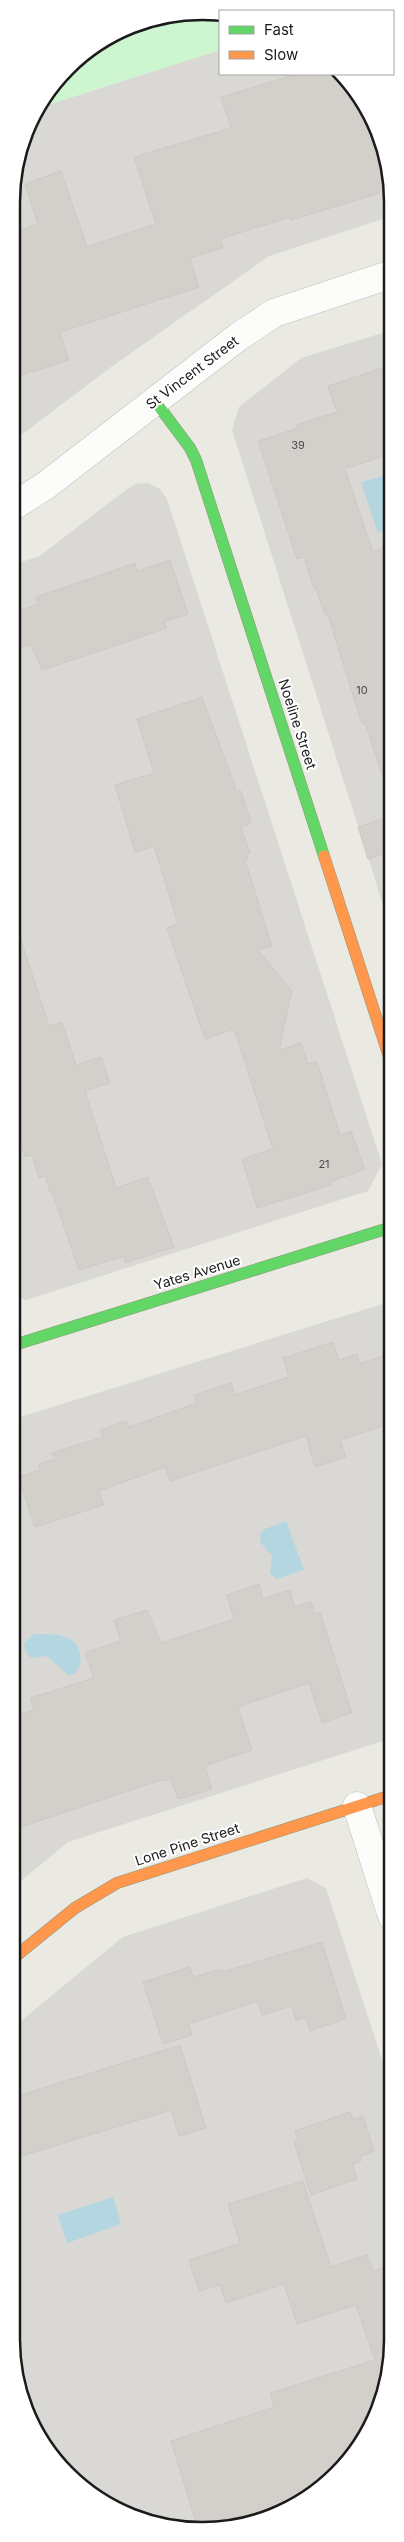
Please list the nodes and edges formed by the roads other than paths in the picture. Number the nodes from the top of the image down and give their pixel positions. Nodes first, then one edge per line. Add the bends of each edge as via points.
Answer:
1 (384, 277) edge
2 (155, 401) junction
3 (20, 502) edge
4 (384, 1041) edge
5 (384, 1230) edge
6 (20, 1343) edge
7 (384, 1798) edge
8 (357, 1806) junction
9 (384, 1891) edge
10 (20, 1953) edge

1 - 2 street, St Vincent Street via 274,313
2 - 3 street, St Vincent Street
2 - 4 street, Noeline Street via 196,460
5 - 6 street, Yates Avenue
7 - 8 street, Lone Pine Street
8 - 9 street
8 - 10 street, Lone Pine Street via 117,1883 80,1904

